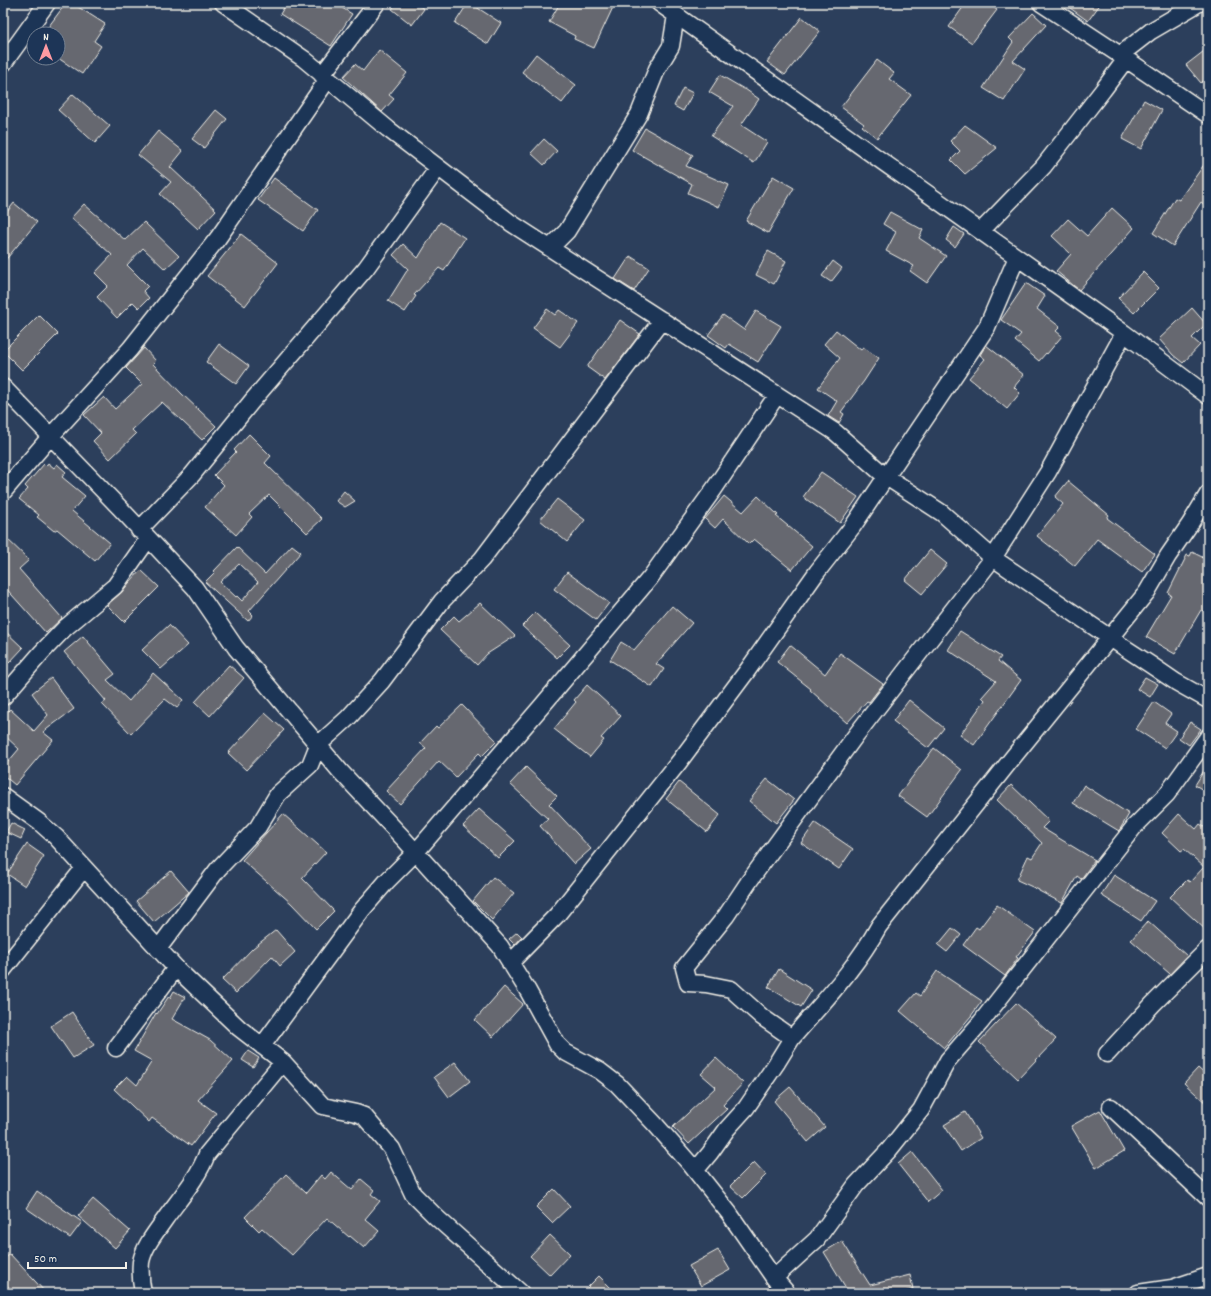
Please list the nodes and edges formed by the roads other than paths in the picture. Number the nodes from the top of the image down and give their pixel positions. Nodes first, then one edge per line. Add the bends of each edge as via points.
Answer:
1 (47, 3) edge
2 (223, 3) edge
3 (377, 3) edge
4 (659, 3) edge
5 (1041, 3) edge
6 (1200, 3) edge
7 (676, 15) junction
8 (1123, 57) junction
9 (3, 64) edge
10 (325, 77) junction
11 (1208, 115) edge
12 (438, 168) junction
13 (981, 231) junction
14 (550, 248) junction
15 (1017, 257) junction
16 (662, 320) junction
17 (1124, 333) junction
18 (3, 387) edge
19 (777, 395) junction
20 (1208, 396) edge
21 (50, 437) junction
22 (885, 476) junction
23 (3, 492) edge
24 (1208, 494) edge
25 (143, 535) junction
26 (993, 558) junction
27 (1110, 638) junction
28 (3, 698) edge
29 (1208, 700) edge
30 (1208, 737) edge
31 (318, 745) junction
32 (3, 796) edge
33 (416, 852) junction
34 (84, 868) junction
35 (158, 949) junction
36 (1208, 949) edge
37 (510, 963) junction
38 (176, 968) junction
39 (3, 970) edge
40 (792, 1038) junction
41 (262, 1046) junction
42 (116, 1048) dead end
43 (1107, 1054) dead end
44 (283, 1062) junction
45 (1111, 1107) dead end
46 (691, 1165) junction
47 (1208, 1198) edge
48 (1208, 1276) edge
49 (774, 1278) junction
50 (1172, 1291) edge
51 (143, 1293) edge
52 (521, 1293) edge
53 (787, 1293) edge
54 (1138, 1293) edge

1 - 9 street
2 - 10 street via 304,59
3 - 10 street
4 - 7 street
5 - 8 street
6 - 8 street via 1151,32
7 - 13 street
7 - 14 street via 671,46 657,69 639,114 567,231
8 - 11 street
8 - 13 street via 1103,90 1043,167
10 - 12 street
10 - 21 street via 213,244 130,349
12 - 14 street via 511,223
12 - 25 street via 366,268 252,401
13 - 15 street
14 - 16 street
15 - 17 street
15 - 22 street via 987,327
16 - 19 street
16 - 31 street via 482,559 442,601 382,681 348,718
17 - 20 street
17 - 26 street via 1048,472
18 - 21 street
19 - 22 street via 835,432
19 - 33 street via 650,578
21 - 23 street
21 - 25 street
22 - 26 street via 942,513
22 - 37 street via 853,526 679,762 557,915
24 - 27 street via 1147,592
25 - 28 street via 115,586 65,628
25 - 31 street via 194,588 236,648
26 - 27 street
26 - 40 street via 856,735 726,916 684,968 688,983 731,989
27 - 29 street
27 - 40 street via 879,926 868,946 837,986
30 - 49 street via 1167,794 1134,827 981,1022 948,1060 921,1110 889,1150 856,1185 817,1239
31 - 33 street
31 - 35 street via 310,765 278,794 258,827 218,869
32 - 34 street via 56,837
33 - 37 street via 500,946
33 - 41 street via 362,910
34 - 35 street
34 - 39 street
35 - 38 street
36 - 43 street
37 - 46 street via 556,1044 617,1084
38 - 41 street via 239,1028
38 - 42 street
40 - 46 street via 746,1108 727,1129 710,1154 700,1166
41 - 44 street
44 - 51 street via 207,1154 203,1165 150,1239 141,1262
44 - 52 street via 323,1106 364,1116 392,1149 413,1194
45 - 47 street
46 - 49 street via 729,1212
48 - 50 street
49 - 53 street
50 - 54 street

